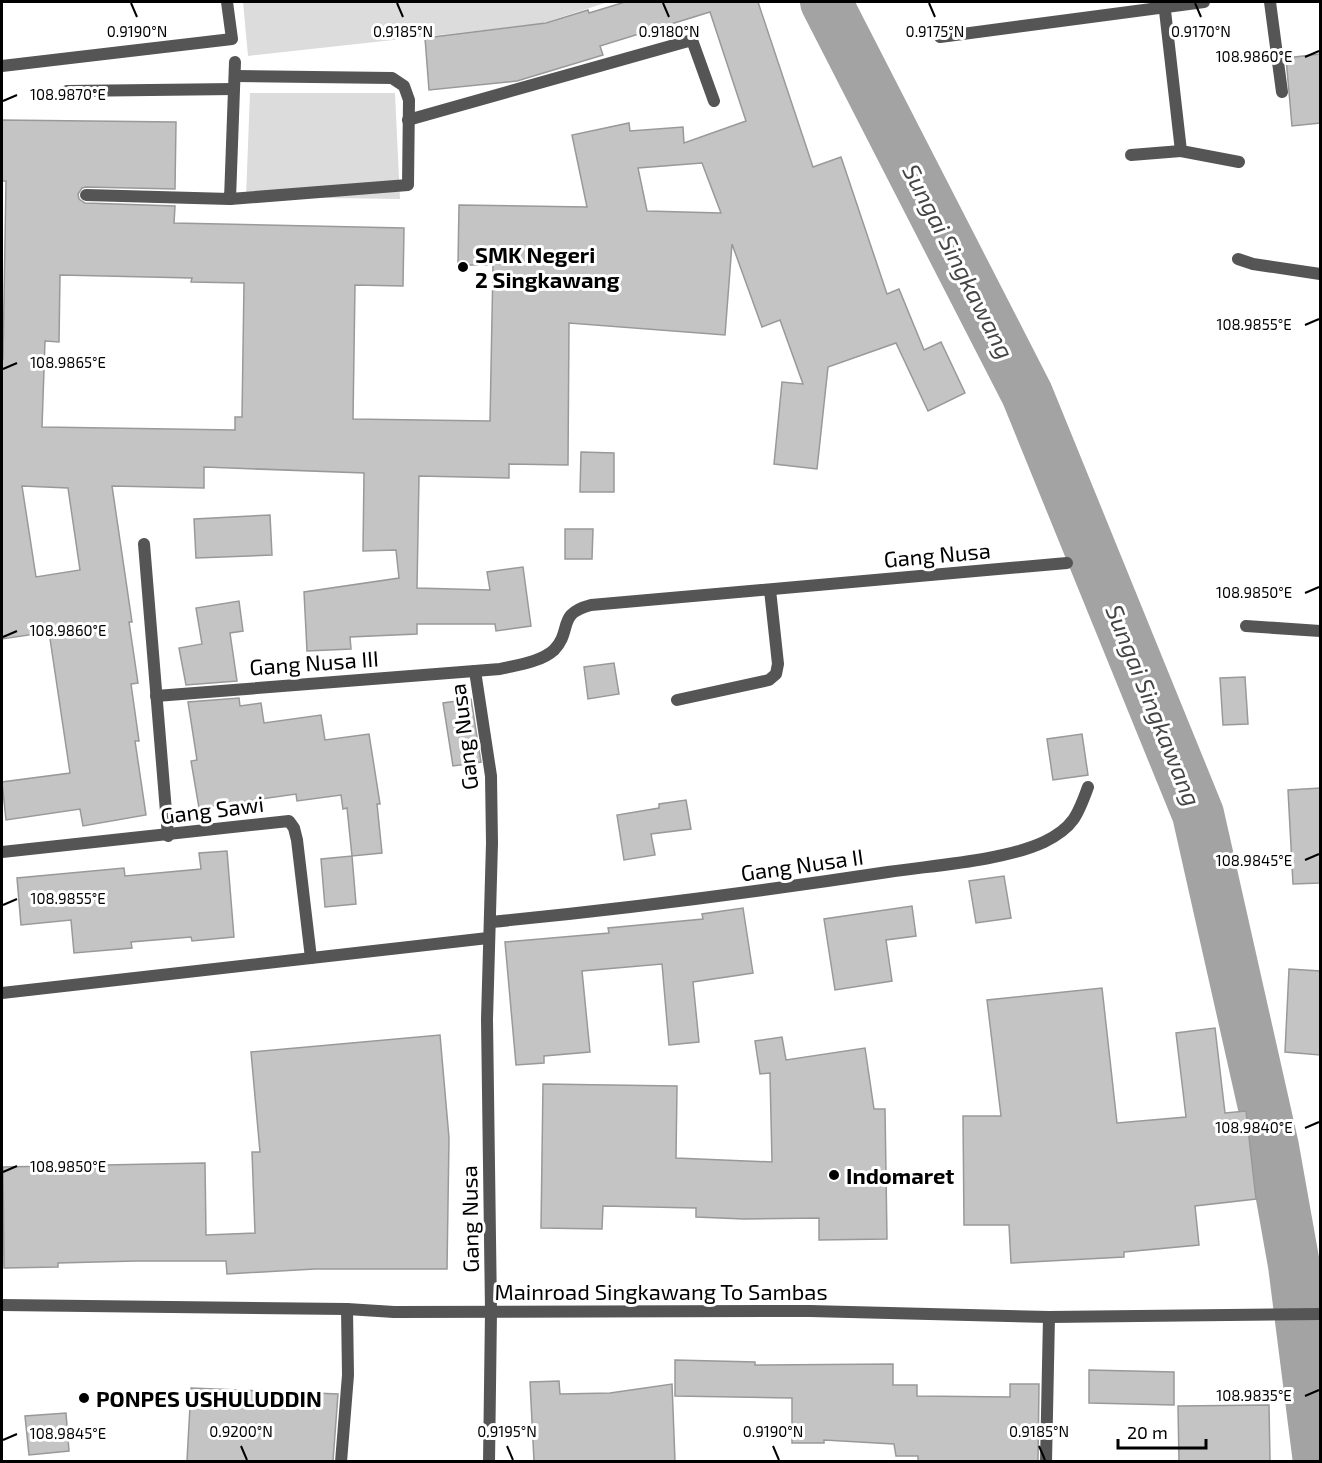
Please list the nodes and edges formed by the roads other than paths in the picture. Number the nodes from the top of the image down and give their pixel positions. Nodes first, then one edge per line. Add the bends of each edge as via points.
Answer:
1 (227, 2) edge
2 (1204, 2) edge
3 (1270, 2) edge
4 (1164, 4) edge
5 (940, 37) dead end
6 (235, 62) dead end
7 (2, 66) edge
8 (235, 76) junction
9 (234, 89) junction
10 (67, 91) dead end
11 (1282, 92) dead end
12 (714, 101) dead end
13 (408, 120) junction
14 (1181, 152) junction
15 (1131, 154) dead end
16 (1239, 162) dead end
17 (86, 195) dead end
18 (230, 199) junction
19 (1238, 259) dead end
20 (1320, 274) edge
21 (144, 544) dead end
22 (1067, 563) dead end
23 (770, 590) junction
24 (1246, 626) dead end
25 (1320, 631) edge
26 (475, 671) junction
27 (156, 696) junction
28 (677, 700) dead end
29 (1088, 787) dead end
30 (168, 836) junction
31 (2, 852) edge
32 (491, 922) junction
33 (488, 938) junction
34 (311, 958) junction
35 (2, 993) edge
36 (2, 1305) edge
37 (347, 1310) junction
38 (491, 1311) junction
39 (1320, 1314) edge
40 (1049, 1317) junction
41 (341, 1461) edge
42 (489, 1461) edge
43 (1046, 1461) edge

1 - 7 street via 232,43
2 - 4 street
3 - 11 street
4 - 5 street
4 - 14 street
6 - 8 street
8 - 9 street
8 - 13 street via 392,78 405,86
9 - 10 street
9 - 18 street
12 - 13 street via 692,40
13 - 18 street via 408,185
14 - 15 street
14 - 16 street
17 - 18 street
19 - 20 street
21 - 27 street
22 - 23 street, Gang Nusa
23 - 26 street, Gang Nusa via 591,605 570,615 562,640 552,652 522,664
23 - 28 street via 776,674 769,680
24 - 25 street
26 - 27 street, Gang Nusa III
26 - 32 street, Gang Nusa via 491,776
27 - 30 street
29 - 32 street, Gang Nusa II via 1078,816 1064,830 1044,842 1003,855 745,894
30 - 31 street, Gang Sawi
30 - 34 street, Gang Sawi via 288,821 297,840
32 - 33 street, Gang Nusa
33 - 34 street
33 - 38 street, Gang Nusa
34 - 35 street
36 - 37 street, Mainroad Singkawang To Sambas
37 - 38 street, Mainroad Singkawang To Sambas
37 - 41 street via 348,1375
38 - 40 street, Mainroad Singkawang To Sambas via 810,1311
38 - 42 street, Gang Nusa
39 - 40 street, Mainroad Singkawang To Sambas
40 - 43 street

